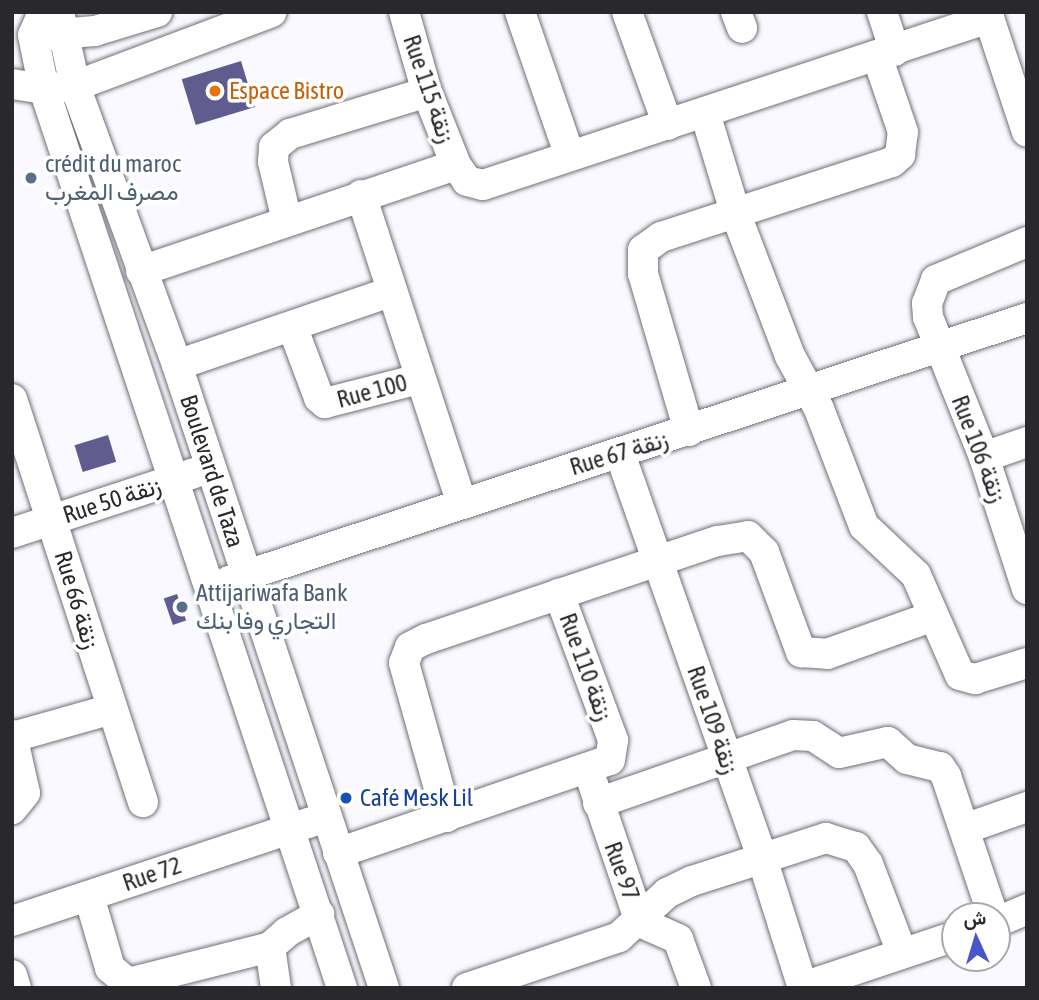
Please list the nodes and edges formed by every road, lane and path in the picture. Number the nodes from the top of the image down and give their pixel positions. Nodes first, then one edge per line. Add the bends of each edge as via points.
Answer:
1 (157, 12) edge
2 (272, 12) edge
3 (404, 12) edge
4 (520, 12) edge
5 (627, 12) edge
6 (882, 12) edge
7 (988, 15) edge
8 (62, 23) edge
9 (29, 26) edge
10 (886, 54) junction
11 (12, 84) edge
12 (75, 86) junction
13 (44, 89) junction
14 (427, 92) junction
15 (705, 113) junction
16 (668, 125) junction
17 (1027, 132) edge
18 (570, 156) junction
19 (456, 165) junction
20 (361, 195) junction
21 (735, 212) junction
22 (287, 221) junction
23 (1027, 242) edge
24 (141, 271) junction
25 (390, 292) junction
26 (1027, 318) edge
27 (292, 326) junction
28 (940, 350) junction
29 (177, 365) junction
30 (419, 379) junction
31 (810, 391) junction
32 (12, 399) edge
33 (689, 432) junction
34 (1027, 442) edge
35 (620, 454) junction
36 (984, 457) junction
37 (211, 468) junction
38 (175, 480) junction
39 (461, 501) junction
40 (52, 520) junction
41 (12, 533) edge
42 (659, 561) junction
43 (246, 576) junction
44 (210, 587) junction
45 (1027, 589) edge
46 (559, 594) junction
47 (931, 617) junction
48 (1027, 663) edge
49 (112, 709) junction
50 (13, 736) edge
51 (726, 760) junction
52 (589, 771) junction
53 (143, 802) dead end
54 (598, 803) junction
55 (1027, 807) edge
56 (12, 809) edge
57 (447, 817) junction
58 (325, 818) junction
59 (293, 828) junction
60 (967, 828) junction
61 (338, 853) junction
62 (762, 858) junction
63 (89, 896) junction
64 (989, 902) edge
65 (319, 914) junction
66 (12, 922) edge
67 (640, 922) junction
68 (941, 940) edge
69 (270, 947) junction
70 (902, 953) junction
71 (12, 975) edge
72 (803, 987) edge
73 (16, 988) edge
74 (276, 988) edge
75 (342, 988) edge
76 (384, 988) edge
77 (467, 988) edge
78 (696, 988) edge

1 - 8 street via 95,31
2 - 12 street
3 - 14 street, Rue 115 زنقة
4 - 18 street
5 - 16 street
6 - 10 street
7 - 10 street
7 - 17 street
8 - 9 street
8 - 12 street, Boulevard de Taza
9 - 13 street, Boulevard de Taza
10 - 15 street
10 - 21 street via 903,132 900,155 878,168
11 - 13 street
12 - 13 street
12 - 24 street, Boulevard de Taza
13 - 38 street, Boulevard de Taza
14 - 19 street, Rue 115 زنقة
14 - 22 street via 290,134 274,147 273,162
15 - 16 street
15 - 21 street
16 - 18 street
18 - 19 street via 483,185 467,181
19 - 20 street
20 - 22 street
20 - 25 street
21 - 31 street via 790,356
21 - 33 street via 661,237 643,250 643,274
22 - 24 street
23 - 28 street, Rue 106 زنقة via 936,280 927,303
24 - 29 street, Boulevard de Taza
25 - 27 street
25 - 30 street
26 - 28 street, Rue 67 زنقة
27 - 29 street
27 - 30 street, Rue 100 via 318,398 325,403
28 - 31 street, Rue 67 زنقة
28 - 36 street, Rue 106 زنقة
29 - 37 street, Boulevard de Taza
30 - 39 street
31 - 33 street, Rue 67 زنقة
31 - 47 street via 864,526 916,575
32 - 40 street, Rue 66 زنقة
33 - 35 street, Rue 67 زنقة
34 - 36 street
35 - 39 street, Rue 67 زنقة
35 - 42 street, Rue 109 زنقة
36 - 45 street, Rue 106 زنقة
37 - 38 street, Rue 50 زنقة
37 - 43 street, Boulevard de Taza
38 - 40 street, Rue 50 زنقة
38 - 44 street, Boulevard de Taza
39 - 43 street, Rue 67 زنقة
40 - 41 street, Rue 50 زنقة
40 - 49 street, Rue 66 زنقة
42 - 46 street
42 - 47 street via 718,541 748,536 757,540 793,640 801,652 813,655
42 - 51 street, Rue 109 زنقة
43 - 44 street, Rue 67 زنقة
43 - 58 street, Boulevard de Taza
44 - 59 street, Boulevard de Taza
46 - 52 street, Rue 110 زنقة via 613,740 610,760
46 - 57 street via 426,639 405,654
47 - 48 street via 953,668 969,678
49 - 50 street
49 - 53 street, Rue 66 زنقة
50 - 56 street via 25,793
51 - 54 street
51 - 60 street via 802,733 839,753 888,742 907,759 940,767
51 - 62 street, Rue 109 زنقة
52 - 54 street, Rue 97
52 - 57 street
54 - 67 street, Rue 97
55 - 60 street
57 - 61 street
58 - 59 street, Rue 72
58 - 61 street, Boulevard de Taza
59 - 63 street, Rue 72
59 - 65 street, Boulevard de Taza
60 - 64 street
61 - 76 street, Boulevard de Taza
62 - 67 street via 678,887
62 - 70 street via 826,838 856,847 869,864
62 - 72 street, Rue 109 زنقة
63 - 66 street, Rue 72
63 - 69 street via 110,968 128,983
65 - 69 street via 286,932
65 - 75 street, Boulevard de Taza
67 - 77 street via 597,946
67 - 78 street, Rue 97 via 678,939
68 - 70 street
69 - 74 street
70 - 72 street
71 - 73 street

